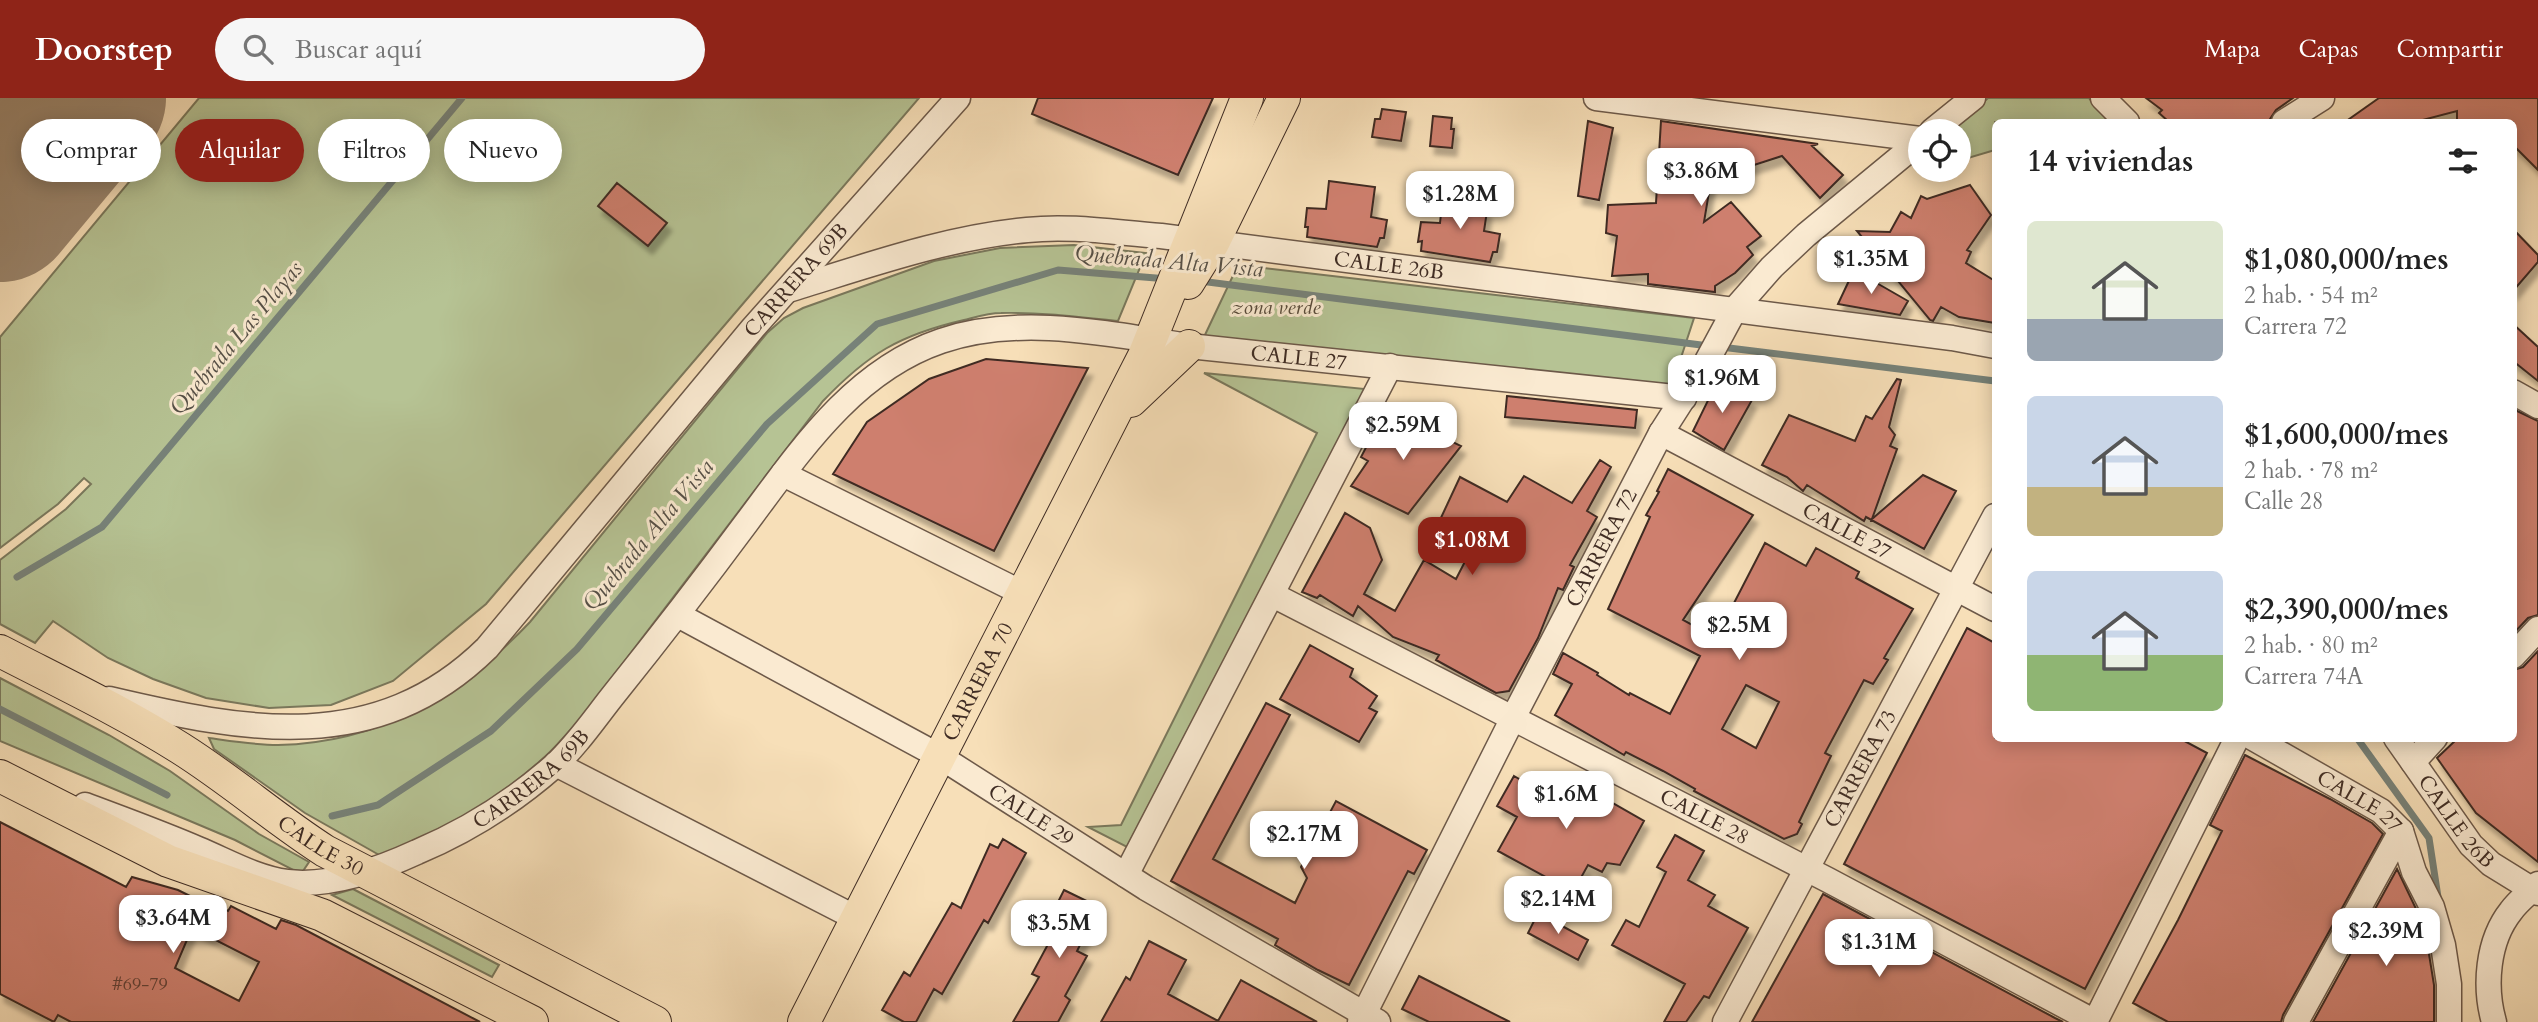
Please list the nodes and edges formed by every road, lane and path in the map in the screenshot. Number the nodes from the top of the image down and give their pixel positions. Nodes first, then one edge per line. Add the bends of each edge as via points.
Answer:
1 (958, 98) edge
2 (1247, 98) edge
3 (1284, 98) edge
4 (1596, 98) edge
5 (1973, 98) edge
6 (2103, 98) edge
7 (2322, 98) edge
8 (1654, 102) edge
9 (1947, 119) edge
10 (2124, 119) edge
11 (2289, 119) edge
12 (1908, 138) edge
13 (1908, 150) edge
14 (1188, 267) junction
15 (788, 290) junction
16 (1730, 318) junction
17 (1152, 341) junction
18 (1992, 345) edge
19 (1189, 346) junction
20 (916, 350) joint
21 (1390, 366) junction
22 (2517, 393) edge
23 (1684, 398) junction
24 (2538, 406) edge
25 (1110, 422) junction
26 (1661, 433) junction
27 (783, 474) junction
28 (1992, 522) edge
29 (1956, 589) junction
30 (1022, 593) junction
31 (1273, 595) junction
32 (1992, 607) edge
33 (678, 615) junction
34 (2538, 629) edge
35 (0, 651) edge
36 (2517, 652) edge
37 (78, 691) junction
38 (1513, 718) junction
39 (2235, 742) edge
40 (2260, 742) edge
41 (2399, 742) edge
42 (2431, 742) edge
43 (939, 756) junction
44 (2413, 762) junction
45 (556, 764) junction
46 (0, 774) edge
47 (2401, 831) junction
48 (1806, 871) junction
49 (363, 872) junction
50 (1126, 875) junction
51 (2536, 889) edge
52 (856, 918) junction
53 (1367, 1020) edge
54 (532, 1022) edge
55 (655, 1022) edge
56 (804, 1022) edge
57 (1725, 1022) edge
58 (2095, 1022) edge
59 (2296, 1022) edge
60 (2449, 1022) edge
61 (2494, 1022) edge

1 - 15 street, CARRERA 69B
2 - 14 main road, CARRERA 70
3 - 14 main road, CARRERA 70
4 - 8 street
5 - 9 street
6 - 10 street
7 - 11 street
8 - 12 street
13 - 16 street, CARRERA 72 via 1772,267
14 - 15 street, CALLE 26B via 1074,229 1030,229 922,248
14 - 16 street, CALLE 26B
14 - 17 main road, CARRERA 70
15 - 37 street, CARRERA 69B via 487,648 456,676 419,697 340,724 274,728 164,712
16 - 18 street, CALLE 26B
16 - 23 street, CARRERA 72
17 - 19 street, CALLE 27
17 - 20 street, CALLE 27 via 1017,327 964,333
17 - 25 main road, CARRERA 70
19 - 21 street, CALLE 27
19 - 25 main road
20 - 27 street, CARRERA 69B via 876,375 834,411
21 - 23 street, CALLE 27
21 - 31 street
22 - 24 street
23 - 26 street, CARRERA 72
25 - 30 main road, CARRERA 70
26 - 29 street, CALLE 27
26 - 38 street, CARRERA 72
27 - 30 street
27 - 33 street, CARRERA 69B
28 - 29 street, CARRERA 73
29 - 32 street, CALLE 27
29 - 48 street, CARRERA 73
30 - 43 main road, CARRERA 70
31 - 38 street, CALLE 28
31 - 50 street
33 - 43 street, CALLE 29
33 - 45 street, CARRERA 69B
34 - 36 street
35 - 37 main road, CALLE 30
37 - 49 main road, CALLE 30 via 178,747 285,825
38 - 48 street, CALLE 28
38 - 53 street, CARRERA 72
39 - 58 street
40 - 47 street, CALLE 27 via 2381,811
41 - 44 street, CALLE 26B
42 - 44 street
43 - 50 street, CALLE 29
43 - 52 main road, CARRERA 70
44 - 51 street, CALLE 26B via 2471,845 2491,864
45 - 49 street, CARRERA 69B via 480,822
45 - 52 street
46 - 49 street, CARRERA 69B via 266,877 302,883
46 - 54 main road via 168,861 322,915
47 - 59 street
47 - 60 street, CALLE 27 via 2444,945
48 - 57 street, CARRERA 73
48 - 58 street, CALLE 28
49 - 55 main road, CALLE 30
50 - 53 street, CALLE 29
51 - 61 street via 2510,912 2496,936 2488,1003
52 - 56 main road, CARRERA 70

